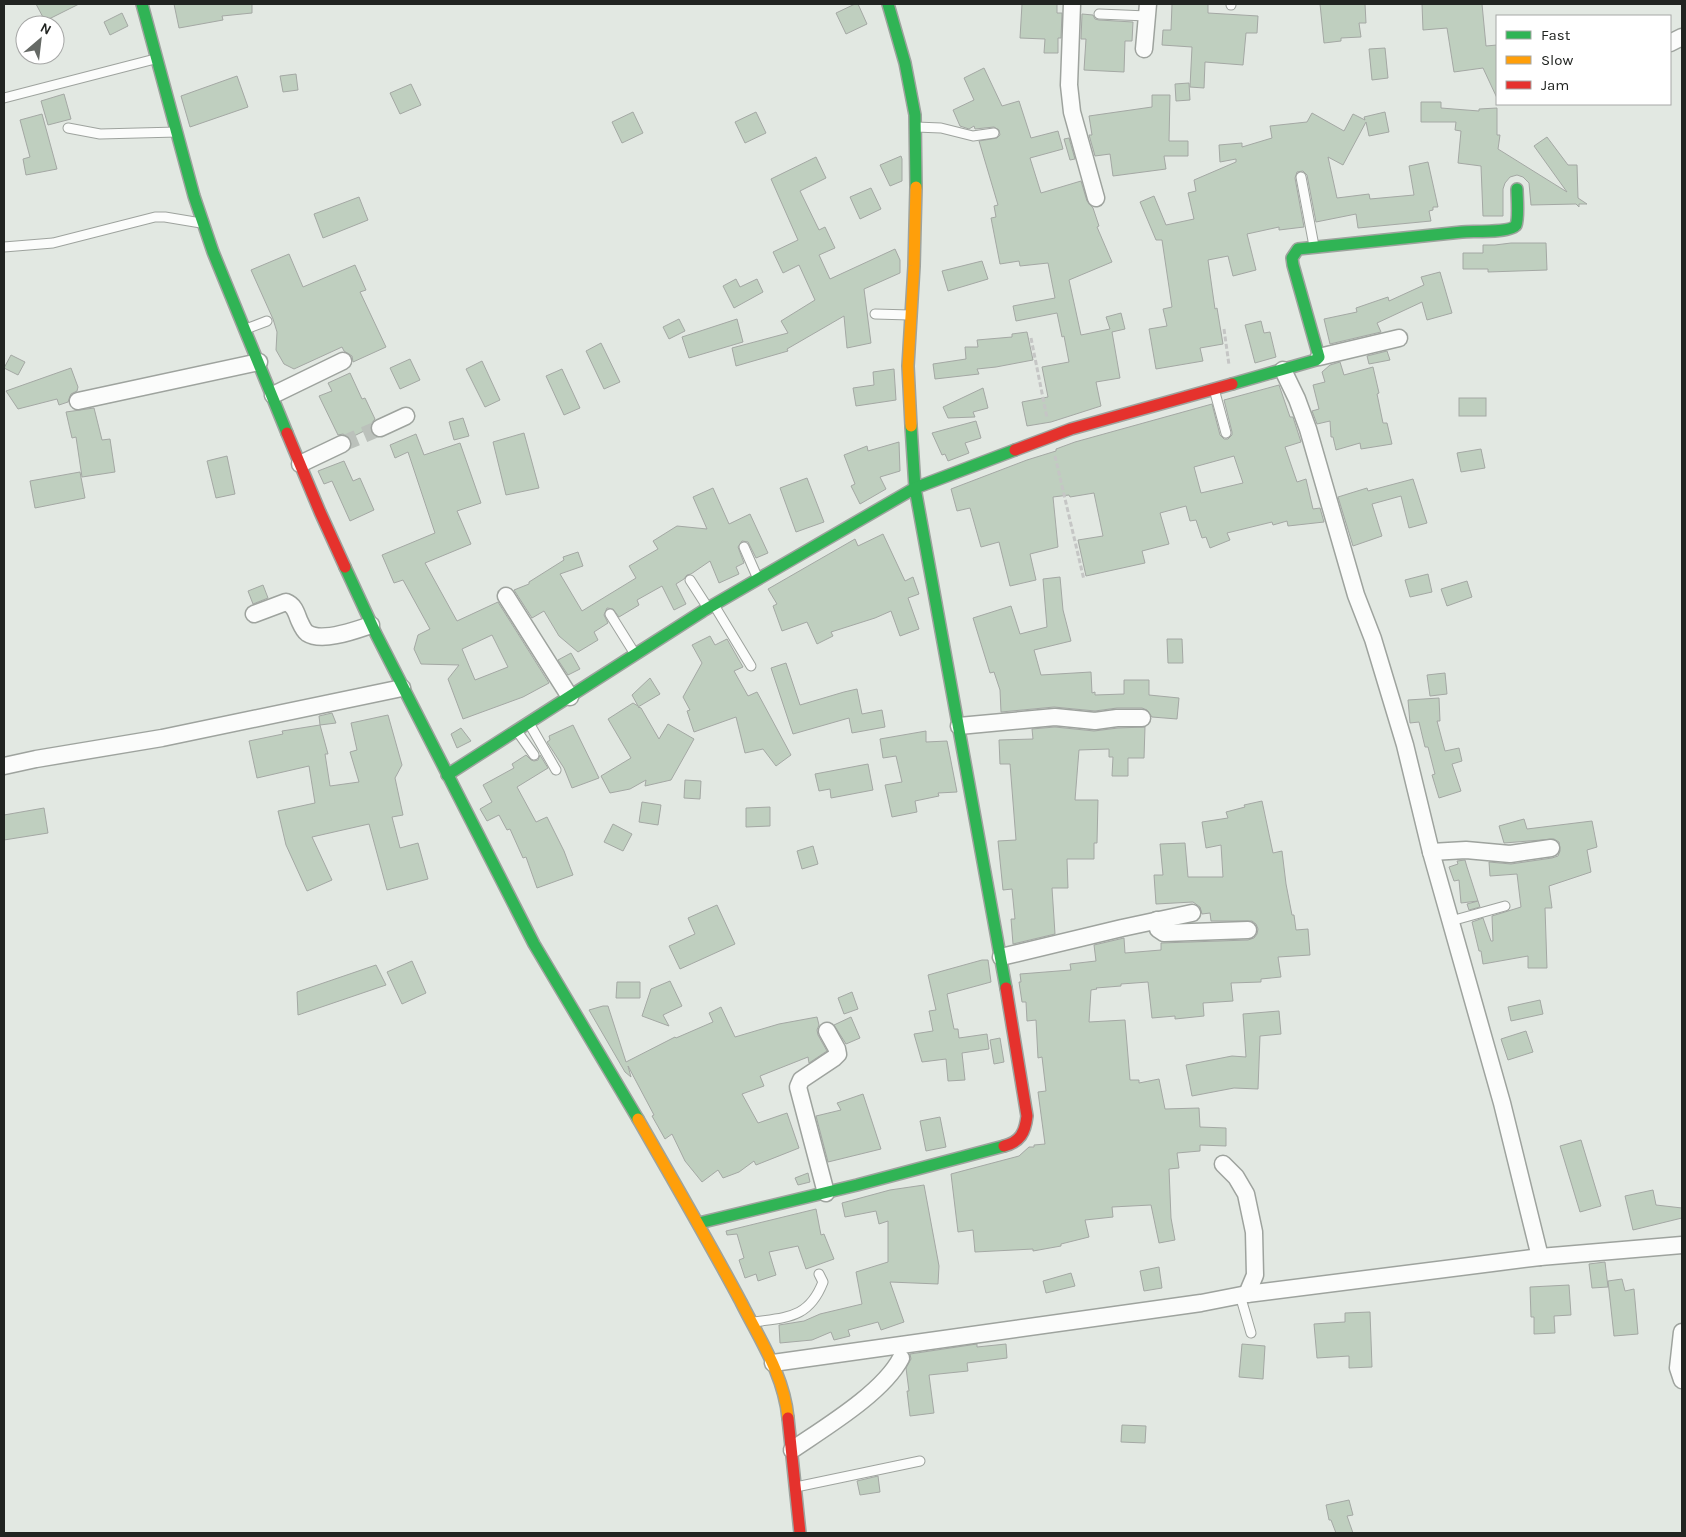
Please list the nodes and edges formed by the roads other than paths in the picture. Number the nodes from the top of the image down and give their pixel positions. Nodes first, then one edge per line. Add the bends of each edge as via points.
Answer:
1 (142, 4) edge
2 (888, 4) edge
3 (1072, 4) edge
4 (1147, 10) edge
5 (1100, 14) dead end
6 (1682, 37) edge
7 (1671, 43) edge
8 (1144, 49) dead end
9 (157, 58) junction
10 (4, 98) edge
11 (915, 127) junction
12 (68, 128) dead end
13 (177, 132) junction
14 (994, 133) dead end
15 (1301, 177) dead end
16 (1517, 189) dead end
17 (1096, 198) dead end
18 (203, 224) junction
19 (1314, 246) junction
20 (4, 247) edge
21 (875, 314) dead end
22 (911, 315) junction
23 (267, 321) dead end
24 (246, 329) junction
25 (1399, 338) dead end
26 (1319, 357) junction
27 (343, 361) dead end
28 (259, 362) junction
29 (1283, 370) junction
30 (1214, 389) junction
31 (273, 395) junction
32 (78, 401) dead end
33 (406, 416) dead end
34 (380, 428) tunnel mouth
35 (1226, 433) dead end
36 (342, 444) tunnel mouth
37 (300, 464) junction
38 (915, 488) junction
39 (744, 547) dead end
40 (758, 579) junction
41 (690, 580) dead end
42 (506, 596) dead end
43 (711, 607) junction
44 (254, 614) dead end
45 (610, 614) dead end
46 (372, 624) junction
47 (635, 655) junction
48 (751, 666) dead end
49 (402, 688) junction
50 (570, 697) junction
51 (1142, 718) dead end
52 (529, 723) junction
53 (959, 726) junction
54 (517, 731) junction
55 (534, 755) dead end
56 (4, 766) edge
57 (556, 770) dead end
58 (448, 775) junction
59 (1551, 848) dead end
60 (1431, 852) junction
61 (1505, 906) dead end
62 (1192, 913) dead end
63 (1157, 920) junction
64 (1451, 921) junction
65 (1248, 930) dead end
66 (1001, 957) junction
67 (827, 1031) dead end
68 (1223, 1164) dead end
69 (826, 1192) junction
70 (699, 1223) junction
71 (1682, 1245) edge
72 (1540, 1257) junction
73 (819, 1274) dead end
74 (1244, 1294) junction
75 (751, 1322) junction
76 (1682, 1332) edge
77 (1251, 1333) dead end
78 (901, 1358) dead end
79 (773, 1363) junction
80 (1682, 1380) edge
81 (792, 1450) junction
82 (920, 1461) dead end
83 (796, 1487) junction
84 (800, 1533) edge

1 - 9 street
2 - 11 street via 905,63
3 - 17 street via 1069,85 1072,112
4 - 5 lane
4 - 8 street
6 - 7 street
9 - 10 lane
9 - 13 street
11 - 14 lane via 941,128 973,136
11 - 22 street
12 - 13 lane via 100,134
13 - 18 street
15 - 19 lane
16 - 19 street via 1516,223 1507,231 1485,230
18 - 20 lane via 154,217 52,243
18 - 24 street
19 - 26 street via 1298,249 1292,258
21 - 22 lane
22 - 38 street via 908,366
23 - 24 lane
24 - 28 street
25 - 26 street
26 - 29 street
27 - 31 street
28 - 31 street
28 - 32 street
29 - 30 street
29 - 60 street via 1308,429 1356,595 1373,639 1405,746
30 - 35 lane
30 - 38 street via 1051,436
31 - 37 street
33 - 34 street
36 - 37 street
37 - 46 street
38 - 40 street
38 - 53 street
39 - 40 lane
40 - 43 street
41 - 43 lane
42 - 50 street
43 - 47 street
43 - 48 lane
44 - 46 street via 290,603 306,632 316,636 350,632
45 - 47 lane
46 - 49 street
47 - 50 street
49 - 56 street via 162,738
49 - 58 street
50 - 52 street
51 - 53 street via 1095,721 1055,717
52 - 54 street
52 - 57 lane
53 - 66 street
54 - 55 lane
54 - 58 street
58 - 70 street via 534,944
59 - 60 street via 1510,854 1466,850
60 - 64 street
61 - 64 lane
62 - 63 street
63 - 65 street via 1158,928 1164,933
63 - 66 street
64 - 72 street via 1502,1103
66 - 69 street via 1027,1116 1024,1131 1015,1143
67 - 69 street via 838,1054 801,1080 798,1087
68 - 74 street via 1246,1194 1254,1232 1255,1275
69 - 70 street
70 - 75 street
71 - 72 street
72 - 74 street
73 - 75 lane via 823,1282 808,1308 784,1318
74 - 77 lane
74 - 79 street via 1201,1303
75 - 79 street
76 - 80 street via 1678,1368
78 - 81 street via 878,1387
79 - 81 street via 787,1407
81 - 83 street
82 - 83 lane
83 - 84 street

